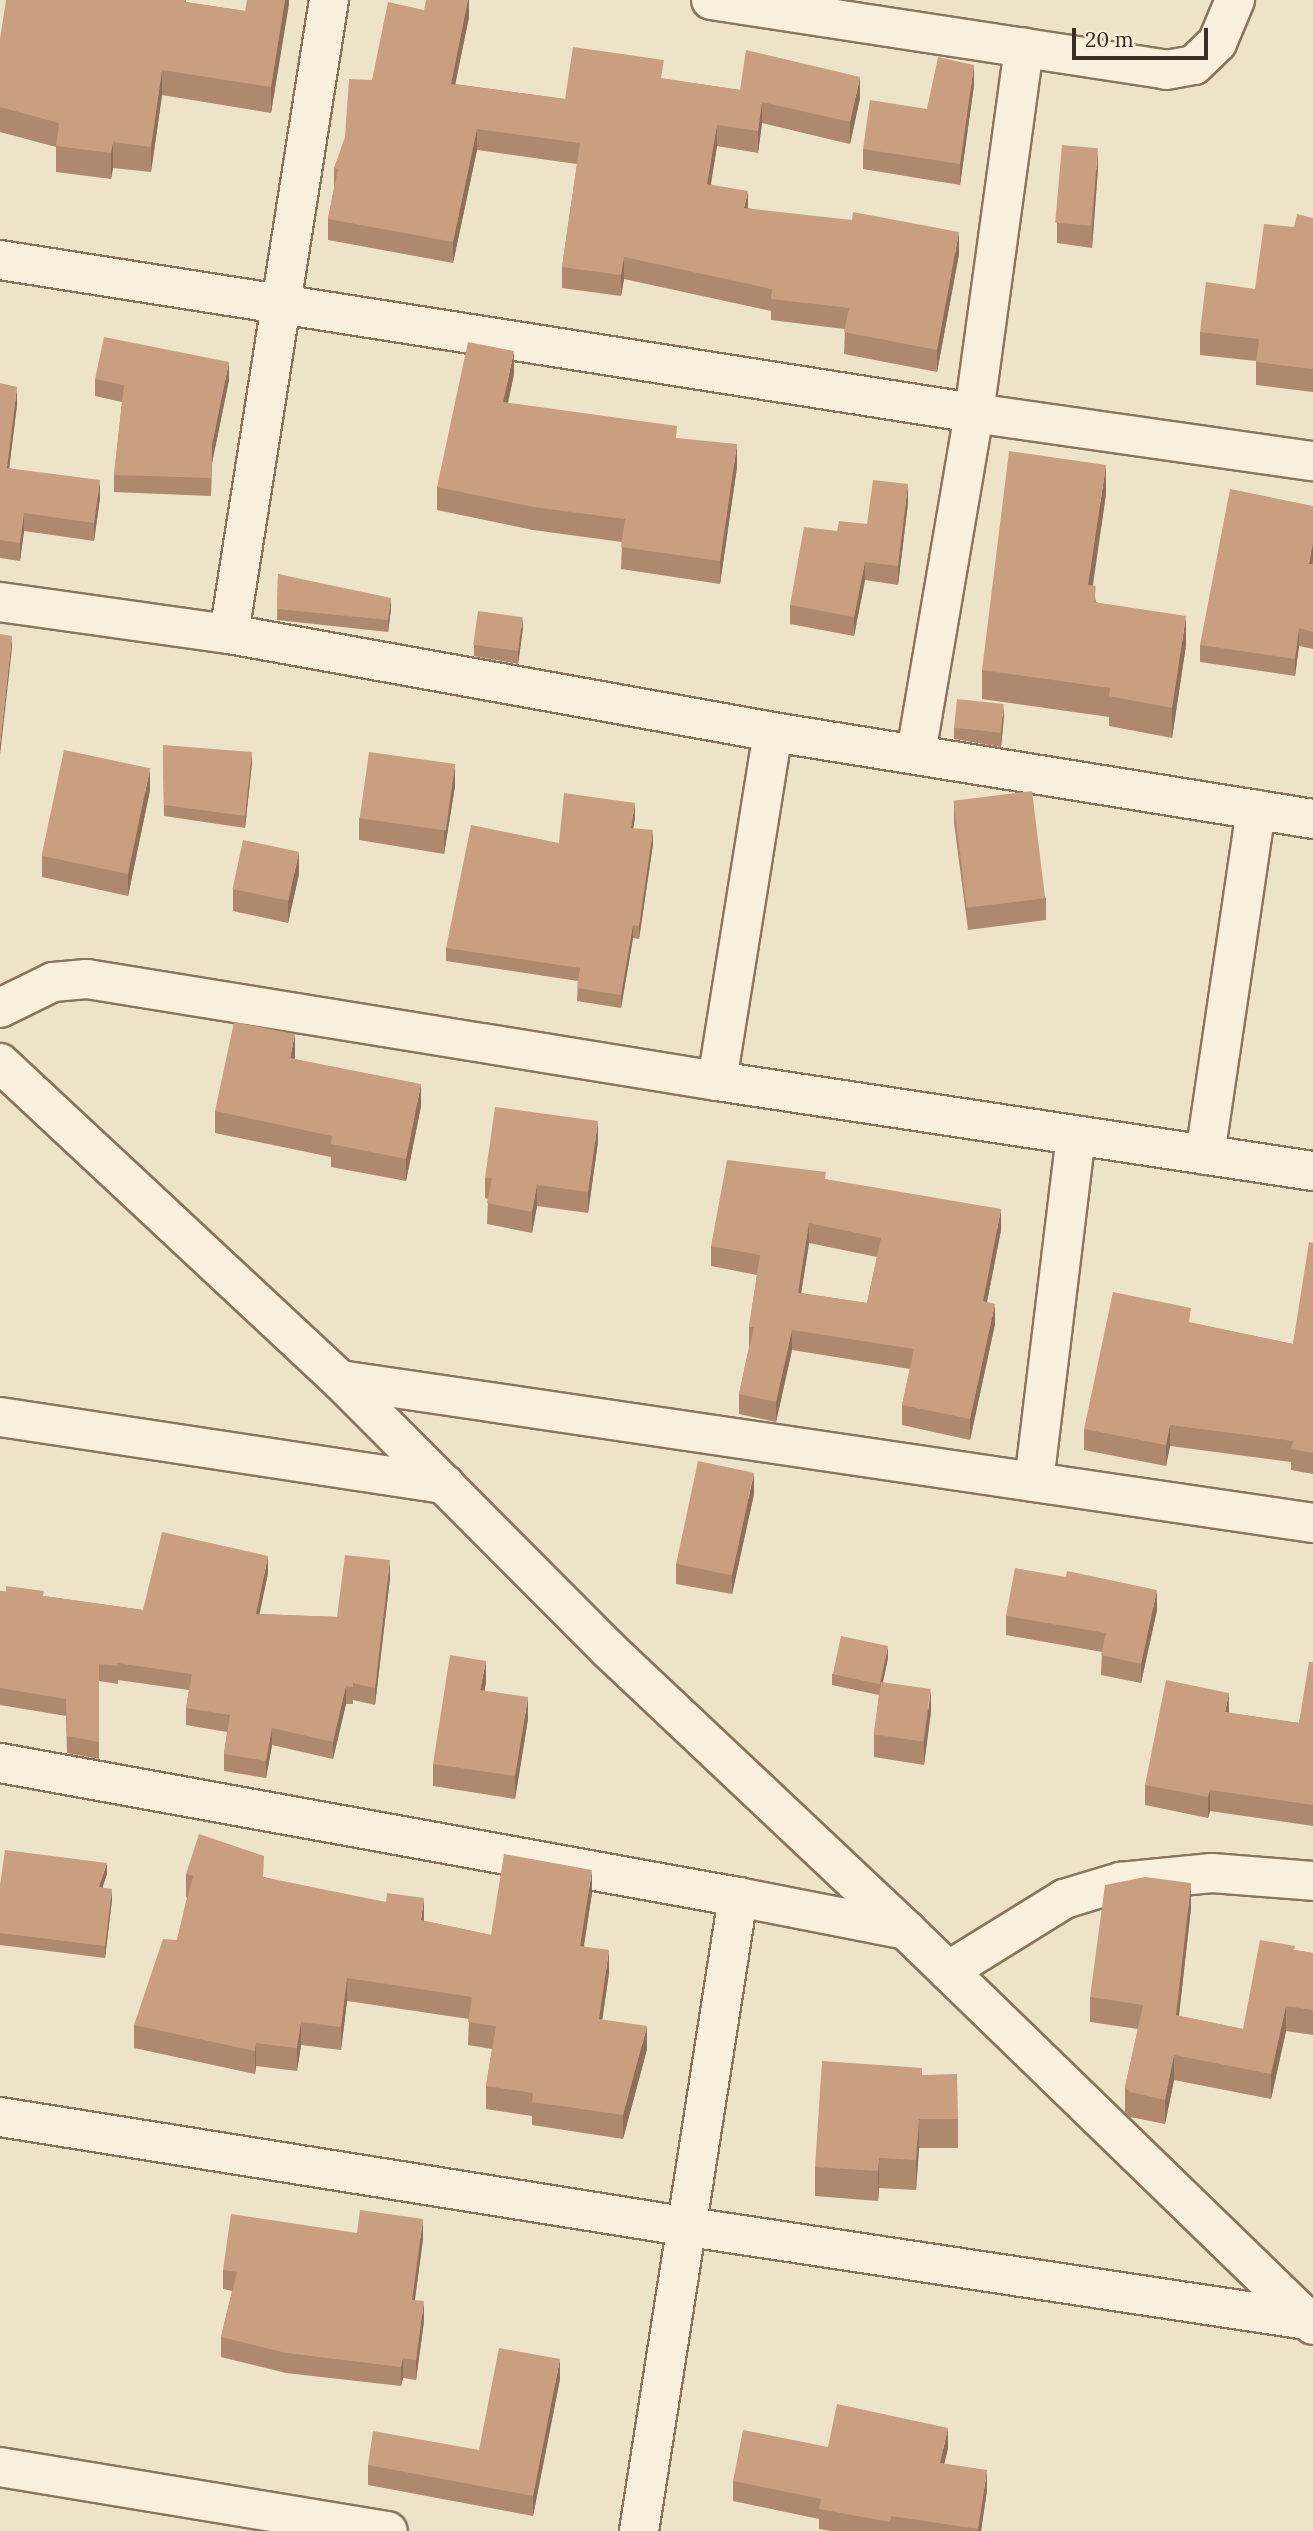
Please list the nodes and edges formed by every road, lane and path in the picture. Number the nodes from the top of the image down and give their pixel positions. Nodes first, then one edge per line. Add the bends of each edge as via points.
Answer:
1 (328, 0) edge
2 (711, 0) edge
3 (1235, 0) edge
4 (797, 7) edge
5 (1024, 47) junction
6 (0, 260) edge
7 (278, 302) junction
8 (974, 413) junction
9 (1313, 461) edge
10 (0, 602) edge
11 (229, 634) junction
12 (773, 732) junction
13 (916, 752) junction
14 (1256, 810) junction
15 (1313, 819) edge
16 (0, 1008) edge
17 (0, 1063) edge
18 (717, 1081) junction
19 (1076, 1136) junction
20 (1205, 1155) junction
21 (1313, 1171) edge
22 (340, 1380) junction
23 (0, 1417) edge
24 (1034, 1482) junction
25 (444, 1484) junction
26 (1313, 1523) edge
27 (0, 1763) edge
28 (1313, 1881) edge
29 (737, 1897) junction
30 (906, 1930) junction
31 (948, 1971) junction
32 (0, 2117) edge
33 (689, 2227) junction
34 (1310, 2323) edge
35 (0, 2467) edge
36 (388, 2531) edge
37 (639, 2531) edge

1 - 7 street
2 - 4 street
3 - 5 street via 1217,43 1194,65 1166,71
4 - 5 street
5 - 8 street
6 - 7 street
7 - 8 street
7 - 11 street
8 - 9 street
8 - 13 street
10 - 11 street
11 - 12 street
12 - 13 street
12 - 18 street
13 - 14 street
14 - 15 street
14 - 20 street
16 - 18 street via 53,982 87,979
17 - 22 street
18 - 19 street
19 - 20 street
19 - 24 street
20 - 21 street
22 - 24 street
22 - 25 street
23 - 25 street
24 - 26 street
25 - 30 street via 609,1650
27 - 29 street
28 - 31 street via 1212,1873 1120,1882 1064,1899
29 - 30 street
29 - 33 street
30 - 31 street
31 - 34 street
32 - 33 street
33 - 34 street
33 - 37 street
35 - 36 street

